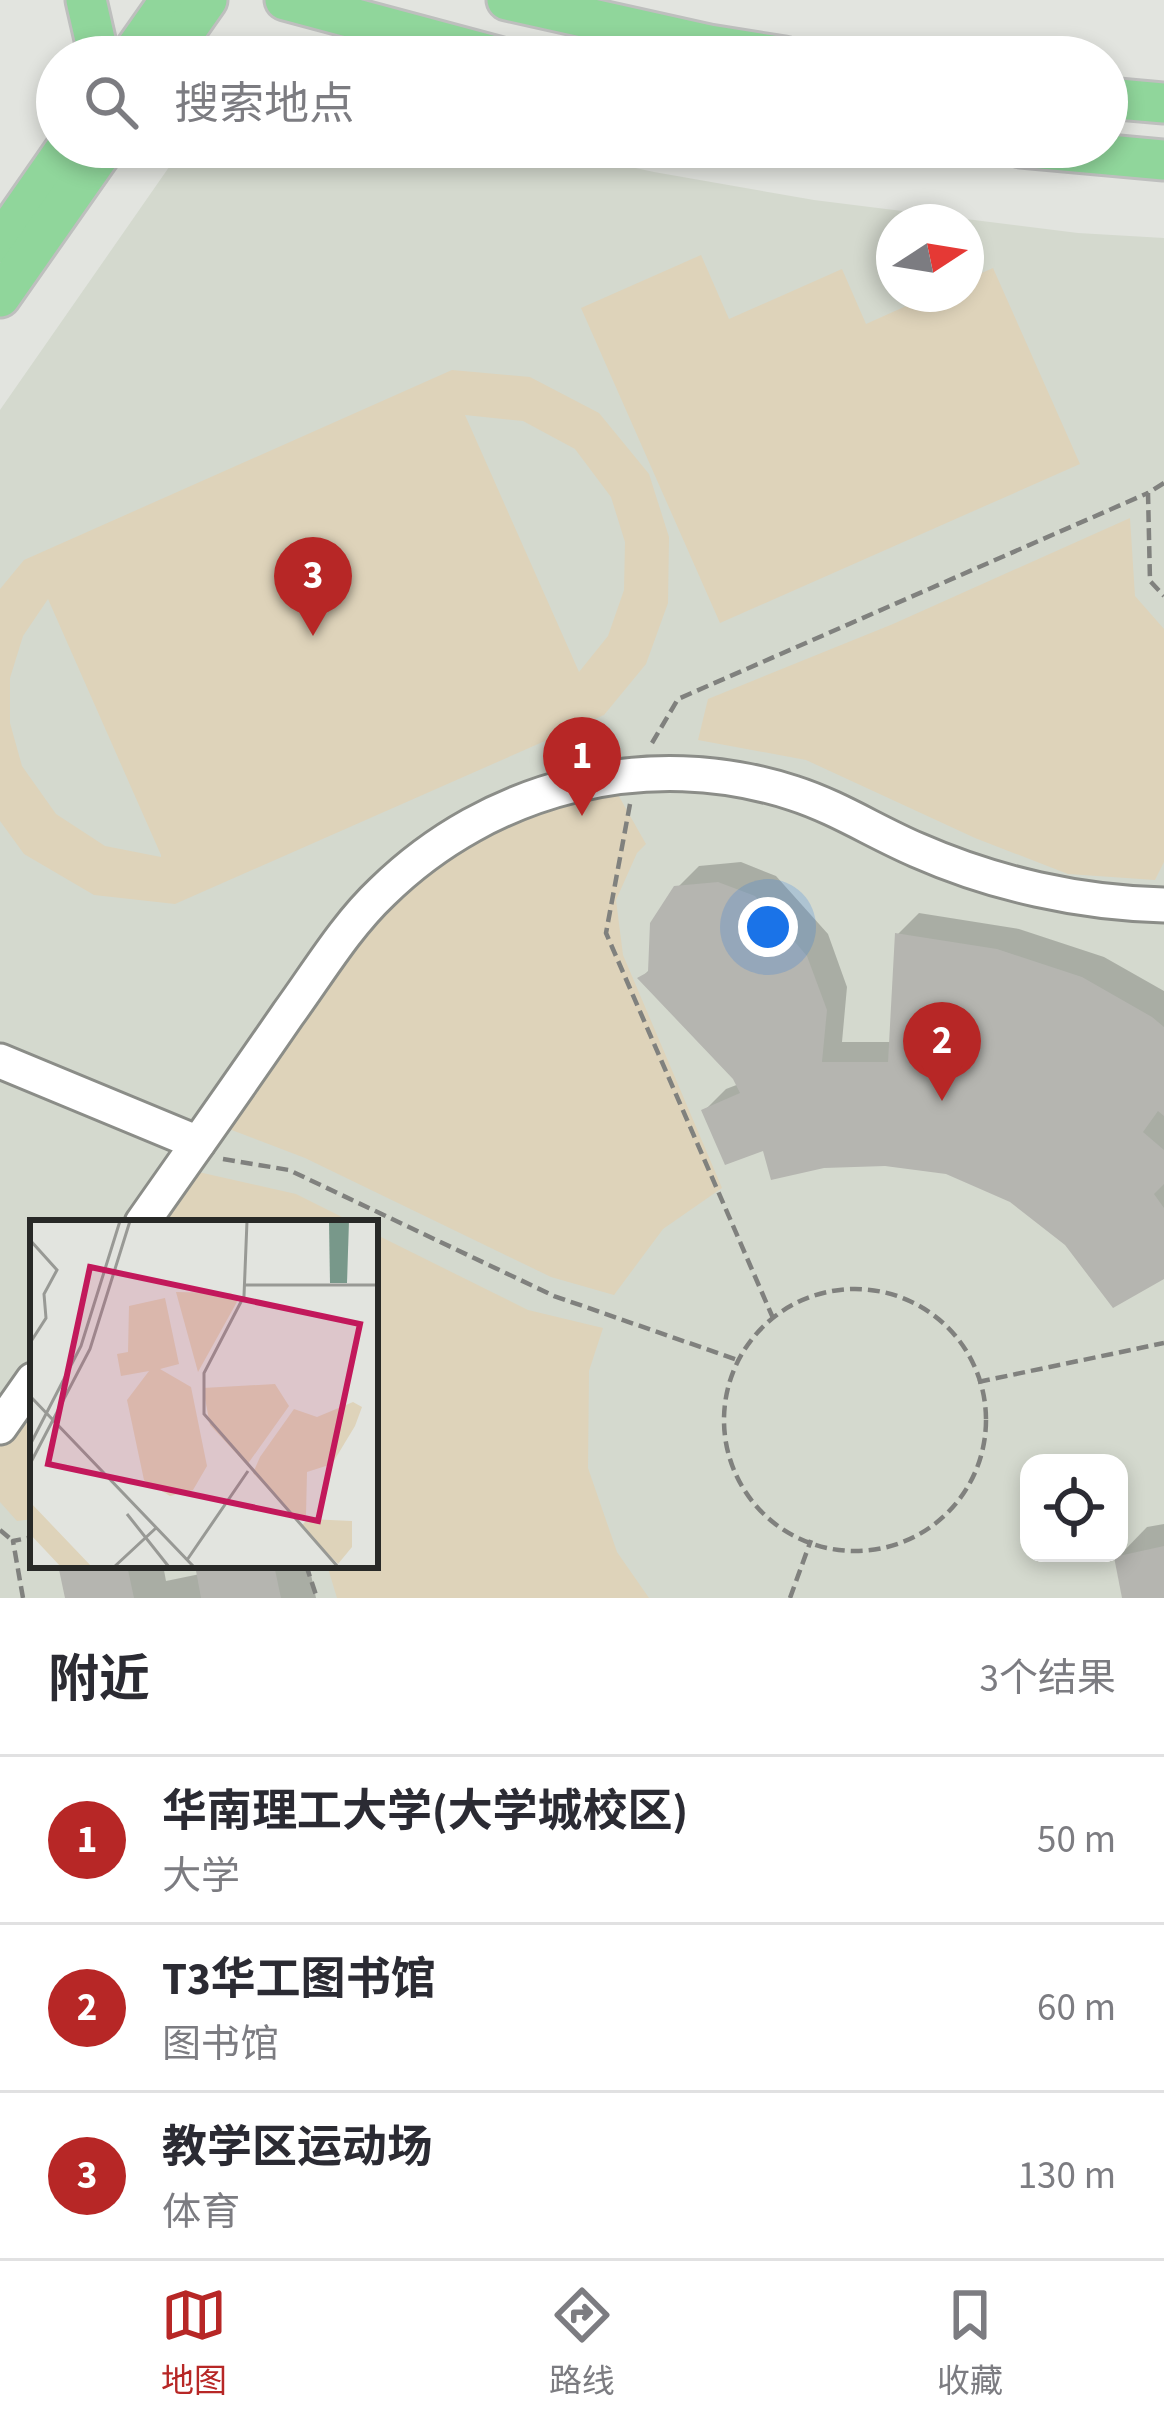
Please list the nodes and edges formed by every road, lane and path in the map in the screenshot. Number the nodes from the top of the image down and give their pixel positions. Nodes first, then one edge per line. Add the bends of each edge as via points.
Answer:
1 (86, 0) edge
2 (170, 0) edge
3 (207, 0) edge
4 (285, 0) edge
5 (506, 0) edge
6 (94, 36) edge
7 (145, 36) edge
8 (182, 36) edge
9 (420, 36) edge
10 (668, 36) edge
11 (1128, 100) edge
12 (1164, 103) edge
13 (1128, 157) edge
14 (1164, 160) edge
15 (52, 168) edge
16 (90, 168) edge
17 (0, 243) edge
18 (0, 296) edge
19 (1164, 484) edge
20 (1148, 494) junction
21 (1164, 596) edge
22 (647, 752) dead end
23 (632, 793) dead end
24 (1164, 905) edge
25 (0, 1061) edge
26 (204, 1150) junction
27 (145, 1220) edge
28 (773, 1318) junction
29 (1164, 1343) edge
30 (738, 1359) junction
31 (978, 1382) junction
32 (30, 1384) edge
33 (0, 1427) edge
34 (0, 1530) edge
35 (30, 1538) edge
36 (811, 1540) junction
37 (13, 1541) junction
38 (307, 1568) edge
39 (22, 1598) edge
40 (317, 1598) edge
41 (790, 1598) edge

1 - 6 main road
2 - 7 main road
3 - 8 main road
4 - 9 main road
5 - 10 main road
11 - 12 main road
13 - 14 main road
15 - 17 main road
16 - 18 main road
19 - 20 path
20 - 21 path via 1150,581
20 - 22 path via 678,699
23 - 28 path via 605,933
24 - 26 lane via 990,877 816,801 752,782 648,773 576,784 468,826 378,895
25 - 26 lane
26 - 27 lane
26 - 30 path via 290,1170 554,1297
28 - 30 path
28 - 31 path via 802,1299 852,1287 899,1295 940,1319 973,1360
29 - 31 path
30 - 36 path via 725,1395 725,1443 739,1483 780,1529
31 - 36 path via 987,1416 979,1468 948,1515 906,1543 849,1553
32 - 33 lane
34 - 37 path
35 - 37 path
36 - 41 path
37 - 39 path
38 - 40 path

